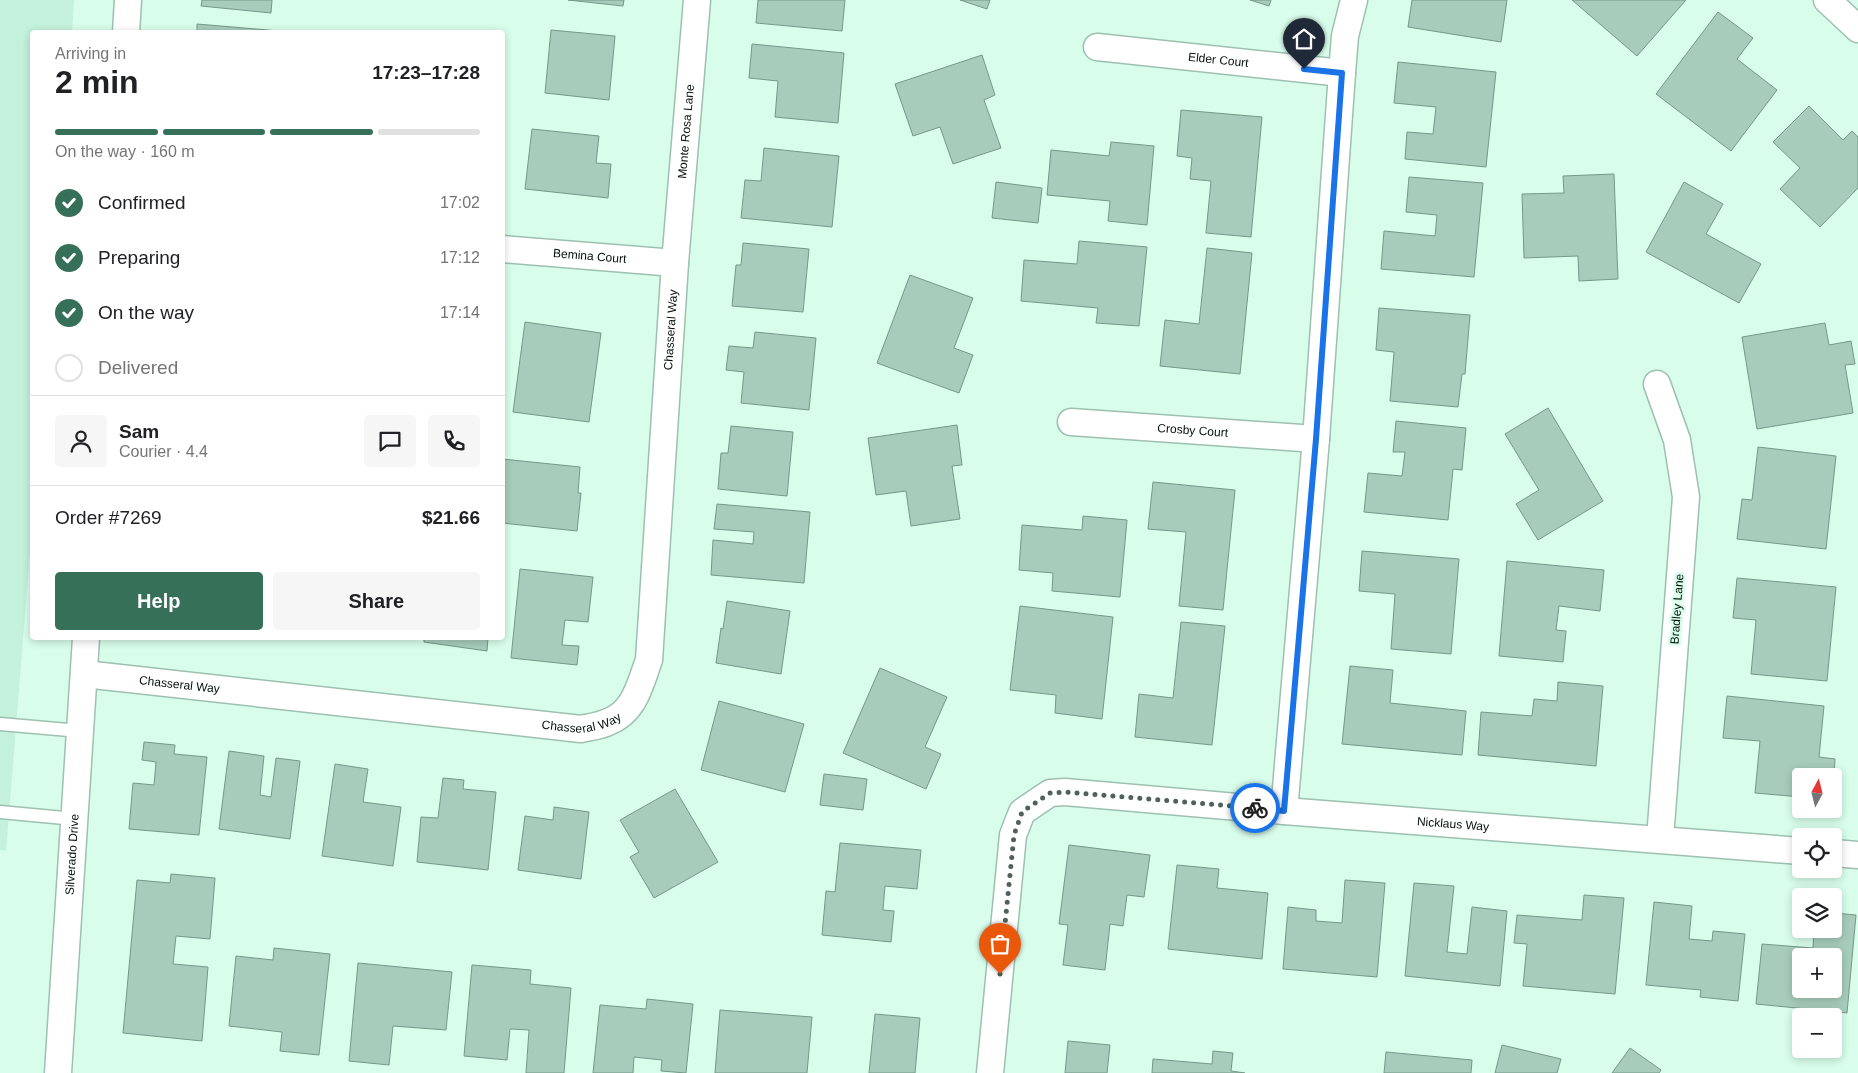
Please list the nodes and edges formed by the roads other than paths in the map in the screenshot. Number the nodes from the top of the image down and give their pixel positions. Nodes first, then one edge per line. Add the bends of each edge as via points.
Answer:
1 (128, 0) edge
2 (697, 0) edge
3 (1354, 0) edge
4 (1827, 0) edge
5 (1858, 29) edge
6 (126, 30) edge
7 (1097, 47) dead end
8 (1342, 73) junction
9 (505, 249) edge
10 (676, 263) junction
11 (1657, 384) dead end
12 (1071, 422) dead end
13 (1316, 439) junction
14 (86, 640) edge
15 (84, 674) junction
16 (0, 724) edge
17 (80, 731) junction
18 (1284, 811) junction
19 (0, 812) edge
20 (75, 819) junction
21 (1660, 839) junction
22 (1792, 849) edge
23 (1842, 854) edge
24 (1858, 855) edge
25 (58, 1073) edge
26 (990, 1073) edge

1 - 6 street
2 - 10 street, Monte Rosa Lane
3 - 8 street via 1345,36
4 - 5 street
7 - 8 street, Elder Court
8 - 13 street
9 - 10 street, Bemina Court
10 - 15 street, Chasseral Way via 649,660 635,699 624,713 608,722 581,729
11 - 21 street, Bradley Lane via 1677,440 1686,497
12 - 13 street, Crosby Court
13 - 18 street
14 - 15 street, Silverado Drive
15 - 17 street, Silverado Drive
16 - 17 lane
17 - 20 street, Silverado Drive
18 - 21 street, Nicklaus Way
18 - 26 street, Nicklaus Way via 1065,792 1050,793 1022,812 1014,835
19 - 20 lane
20 - 25 street, Silverado Drive
21 - 22 street, Nicklaus Way
23 - 24 street

